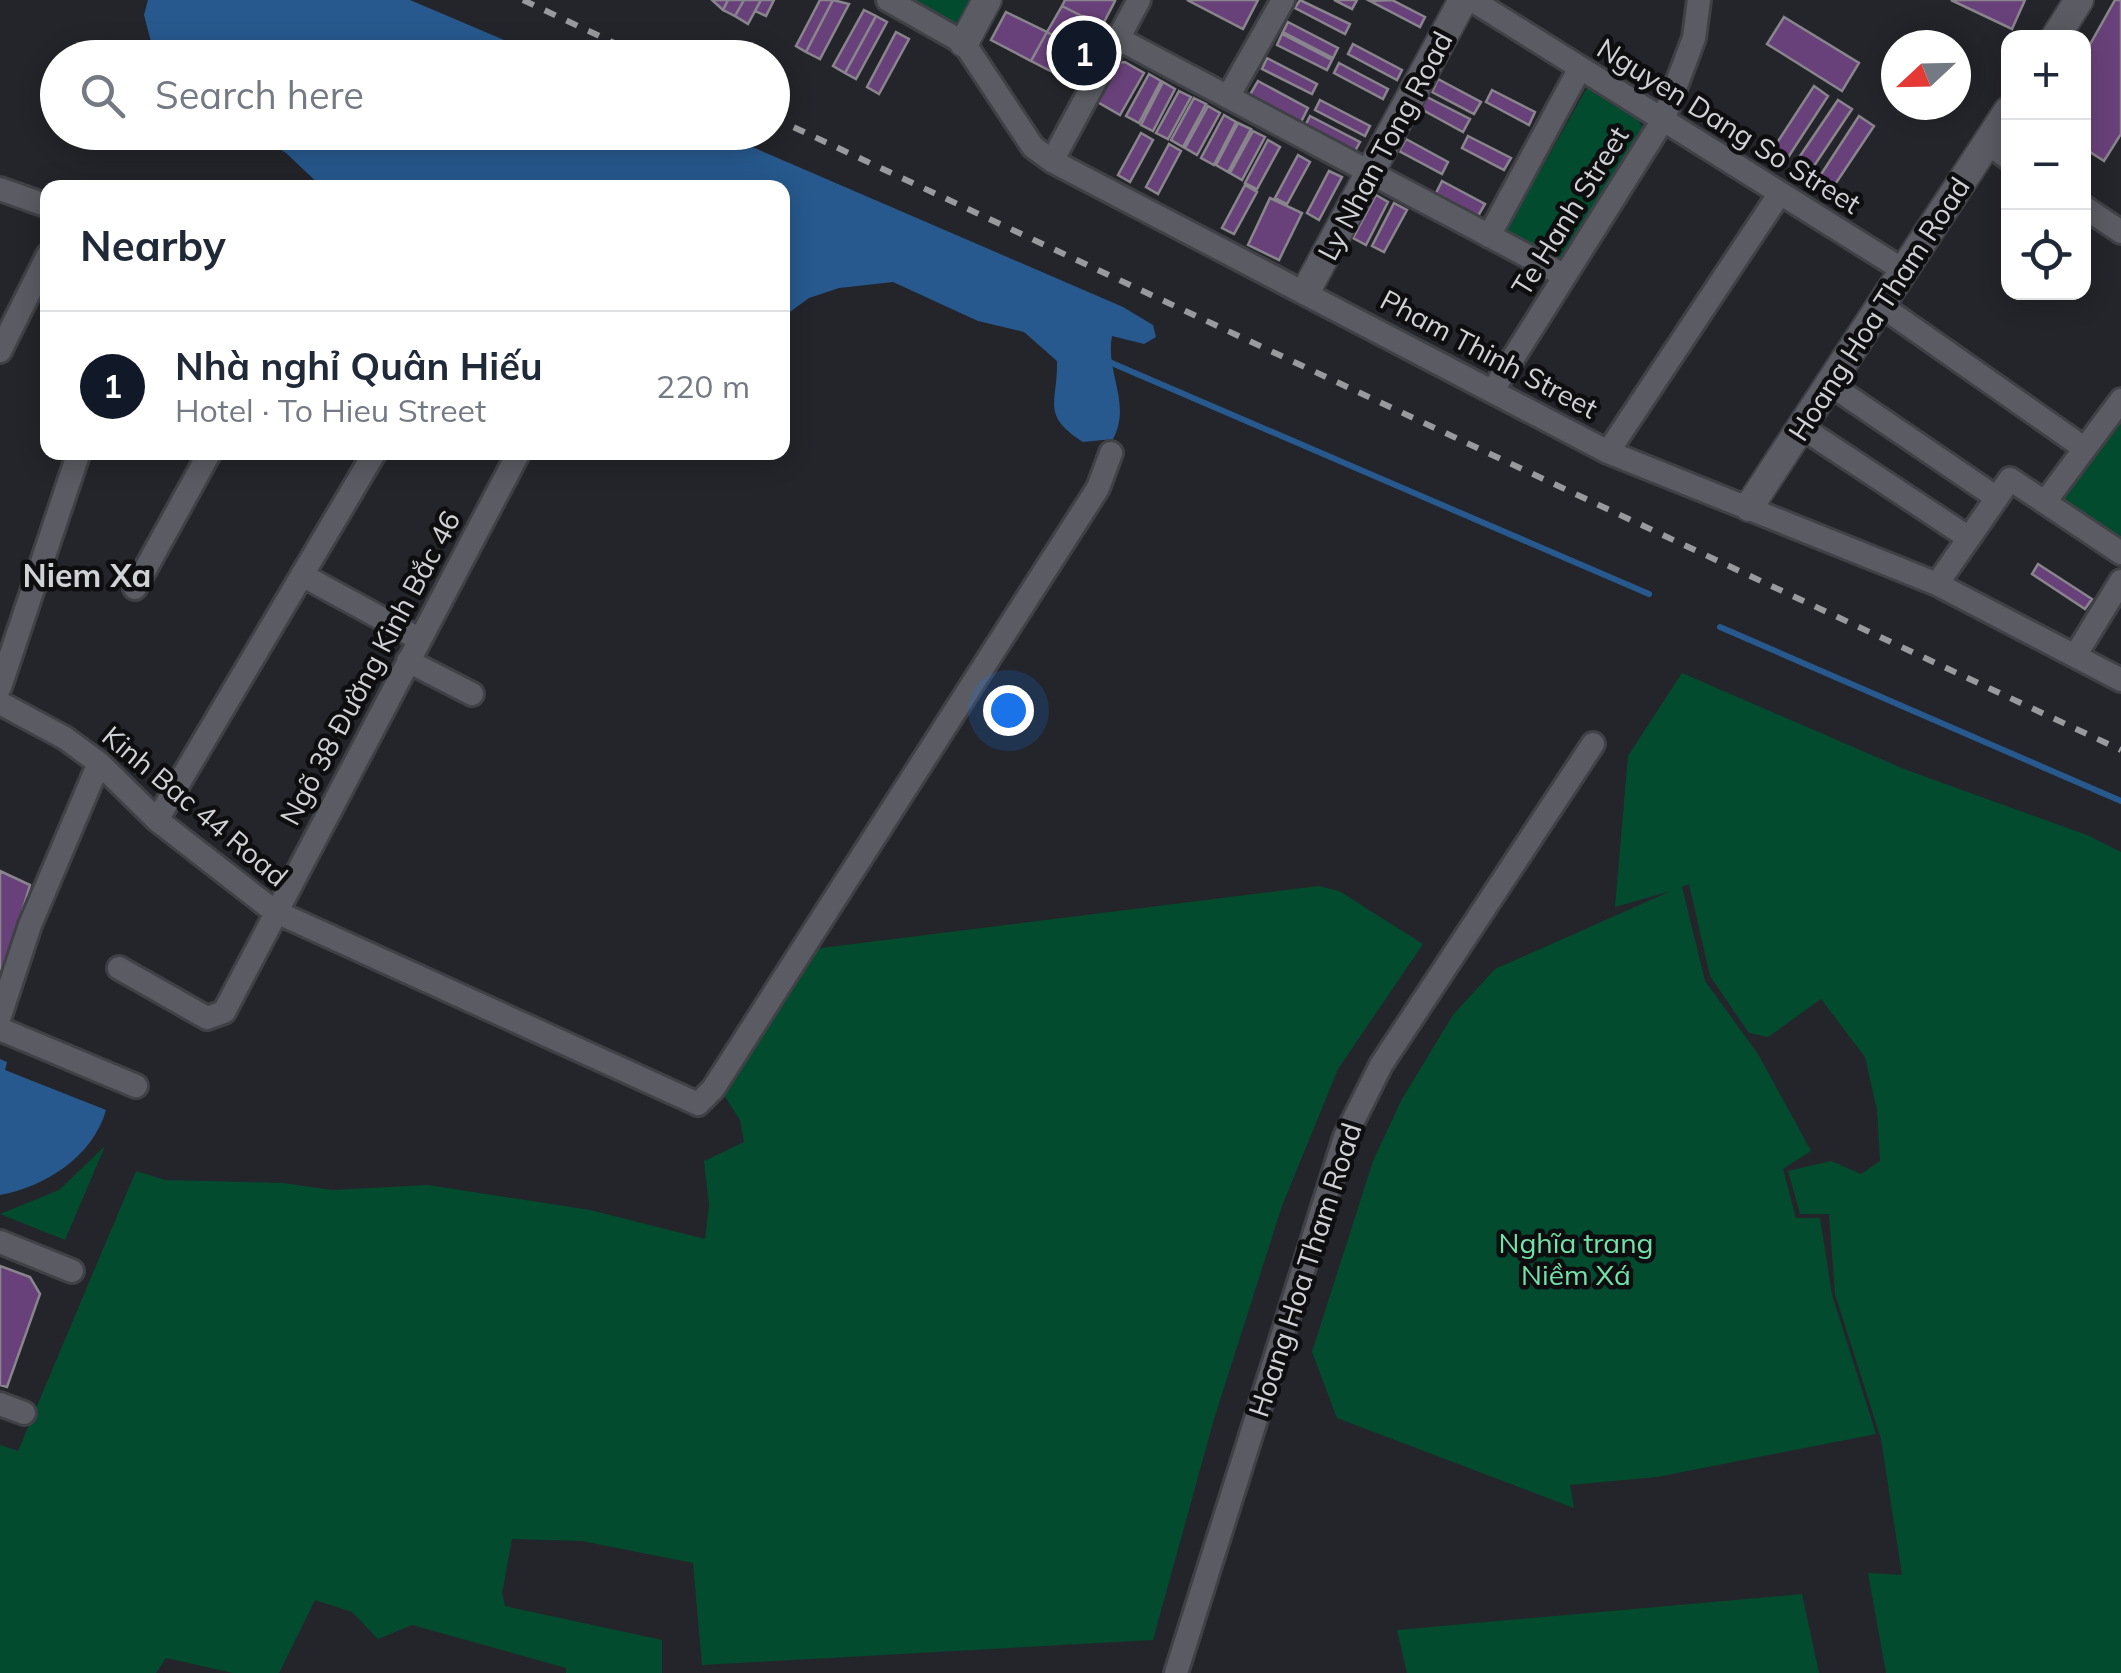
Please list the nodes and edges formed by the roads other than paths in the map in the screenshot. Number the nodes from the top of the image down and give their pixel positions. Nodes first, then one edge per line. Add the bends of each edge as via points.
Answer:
1 (888, 0) edge
2 (986, 0) edge
3 (1139, 0) edge
4 (1283, 0) edge
5 (1464, 0) edge
6 (1472, 0) edge
7 (1699, 0) edge
8 (2079, 0) edge
9 (2061, 30) edge
10 (1119, 39) junction
11 (964, 43) junction
12 (1580, 68) junction
13 (1228, 97) junction
14 (1663, 120) junction
15 (2006, 120) edge
16 (1998, 151) edge
17 (1052, 161) junction
18 (1370, 173) junction
19 (0, 189) edge
20 (1780, 193) junction
21 (40, 203) edge
22 (2088, 210) edge
23 (2121, 232) edge
24 (1489, 236) junction
25 (1903, 270) junction
26 (40, 271) edge
27 (1565, 276) junction
28 (1306, 291) junction
29 (1880, 305) junction
30 (0, 350) edge
31 (1828, 383) junction
32 (1493, 390) junction
33 (2121, 400) edge
34 (1801, 426) junction
35 (2084, 448) junction
36 (1111, 452) dead end
37 (1608, 452) junction
38 (76, 460) edge
39 (206, 460) edge
40 (370, 460) edge
41 (515, 460) edge
42 (1997, 498) junction
43 (2045, 502) junction
44 (1749, 507) junction
45 (1969, 538) junction
46 (2121, 553) edge
47 (302, 575) junction
48 (2121, 580) edge
49 (1937, 584) junction
50 (135, 588) dead end
51 (419, 639) junction
52 (2075, 656) junction
53 (408, 661) junction
54 (2121, 680) edge
55 (0, 687) edge
56 (472, 694) dead end
57 (0, 703) edge
58 (1593, 744) dead end
59 (99, 763) junction
60 (157, 820) junction
61 (274, 911) junction
62 (120, 968) dead end
63 (0, 1016) edge
64 (0, 1029) edge
65 (136, 1086) dead end
66 (0, 1242) edge
67 (72, 1271) dead end
68 (0, 1404) edge
69 (24, 1414) dead end
70 (1176, 1673) edge

1 - 11 street, Pham Thinh Street
2 - 11 street
3 - 10 street
4 - 13 street
5 - 18 street, Ly Nhan Tong Road
6 - 12 street, Nguyen Dang So Street
7 - 14 street, Te Hanh Street via 1694,38
8 - 9 street
10 - 13 street
10 - 17 street
11 - 17 street, Pham Thinh Street via 1033,147
12 - 14 street, Nguyen Dang So Street
12 - 24 street, Te Hanh Street
13 - 18 street
14 - 20 street, Nguyen Dang So Street
14 - 27 street, Te Hanh Street
15 - 16 street, Hoang Hoa Tham Road
16 - 25 street, Hoang Hoa Tham Road
17 - 28 street, Pham Thinh Street
18 - 24 street
18 - 28 street, Ly Nhan Tong Road
19 - 21 street
20 - 25 street, Nguyen Dang So Street
20 - 37 street
22 - 23 street
24 - 27 street
25 - 29 street, Hoang Hoa Tham Road
26 - 30 street
27 - 32 street, Te Hanh Street
28 - 32 street, Pham Thinh Street
29 - 31 street, Hoang Hoa Tham Road
29 - 35 street
31 - 34 street, Hoang Hoa Tham Road
31 - 42 street
32 - 37 street, Pham Thinh Street
33 - 35 street
34 - 44 street, Hoang Hoa Tham Road
34 - 45 street
35 - 43 street
36 - 61 street, Kinh Bac 44 Road via 1098,488 698,1104
37 - 44 street, Pham Thinh Street
38 - 55 street
39 - 50 street
40 - 47 street
41 - 51 street, Ngõ 38 Đường Kinh Bắc 46
42 - 43 street via 2010,479
42 - 45 street
43 - 46 street
44 - 49 street, Pham Thinh Street
45 - 49 street
47 - 51 street
47 - 60 street
48 - 52 street
49 - 52 street, Pham Thinh Street
51 - 53 street, Ngõ 38 Đường Kinh Bắc 46
52 - 54 street, Pham Thinh Street
53 - 56 street
53 - 61 street, Ngõ 38 Đường Kinh Bắc 46
57 - 59 street, Kinh Bac 44 Road
58 - 70 street, Hoang Hoa Tham Road via 1381,1064 1345,1137
59 - 60 street, Kinh Bac 44 Road
59 - 63 street via 30,925
60 - 61 street, Kinh Bac 44 Road
61 - 62 street, Ngõ 38 Đường Kinh Bắc 46 via 217,1018
64 - 65 street
66 - 67 street
68 - 69 street

